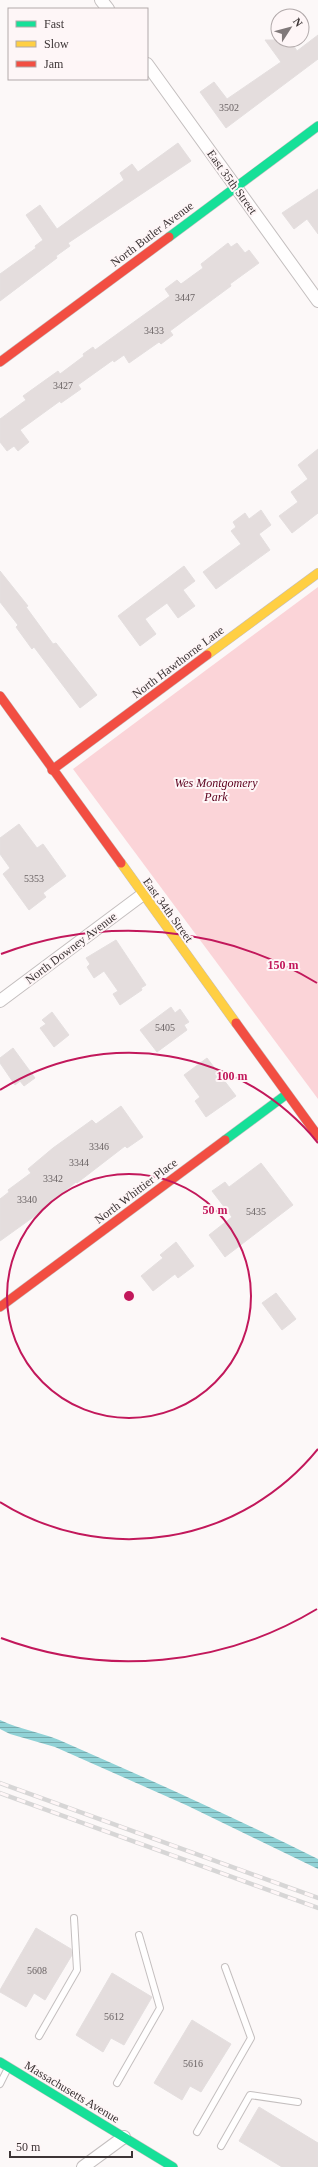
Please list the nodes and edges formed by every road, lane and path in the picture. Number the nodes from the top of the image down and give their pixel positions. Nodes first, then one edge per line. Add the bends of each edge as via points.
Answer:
1 (101, 0) edge
2 (107, 8) edge
3 (148, 65) edge
4 (318, 126) edge
5 (236, 187) junction
6 (318, 301) edge
7 (0, 362) edge
8 (318, 573) edge
9 (0, 696) edge
10 (52, 770) junction
11 (142, 895) junction
12 (0, 1001) edge
13 (287, 1094) junction
14 (318, 1136) edge
15 (0, 1307) edge
16 (74, 1918) dead end
17 (139, 1935) dead end
18 (225, 1967) dead end
19 (39, 2036) dead end
20 (0, 2062) edge
21 (8, 2067) junction
22 (117, 2083) dead end
23 (0, 2084) edge
24 (298, 2102) dead end
25 (197, 2132) dead end
26 (124, 2137) junction
27 (221, 2146) dead end
28 (83, 2167) edge
29 (173, 2167) edge

1 - 2 street
3 - 5 street, East 35th Street
4 - 5 street, North Butler Avenue
5 - 6 street, East 35th Street
5 - 7 street, North Butler Avenue
8 - 10 street, North Hawthorne Lane
9 - 10 street, East 34th Street
10 - 11 street, East 34th Street
11 - 12 street, North Downey Avenue
11 - 13 street, East 34th Street
13 - 14 street, East 34th Street
13 - 15 street, North Whittier Place
16 - 19 lane via 77,1970
17 - 22 lane via 160,2008
18 - 25 lane via 251,2038
20 - 21 street, Massachusetts Avenue
21 - 23 lane
21 - 26 street, Massachusetts Avenue
24 - 27 lane via 250,2096
26 - 28 street
26 - 29 street, Massachusetts Avenue

